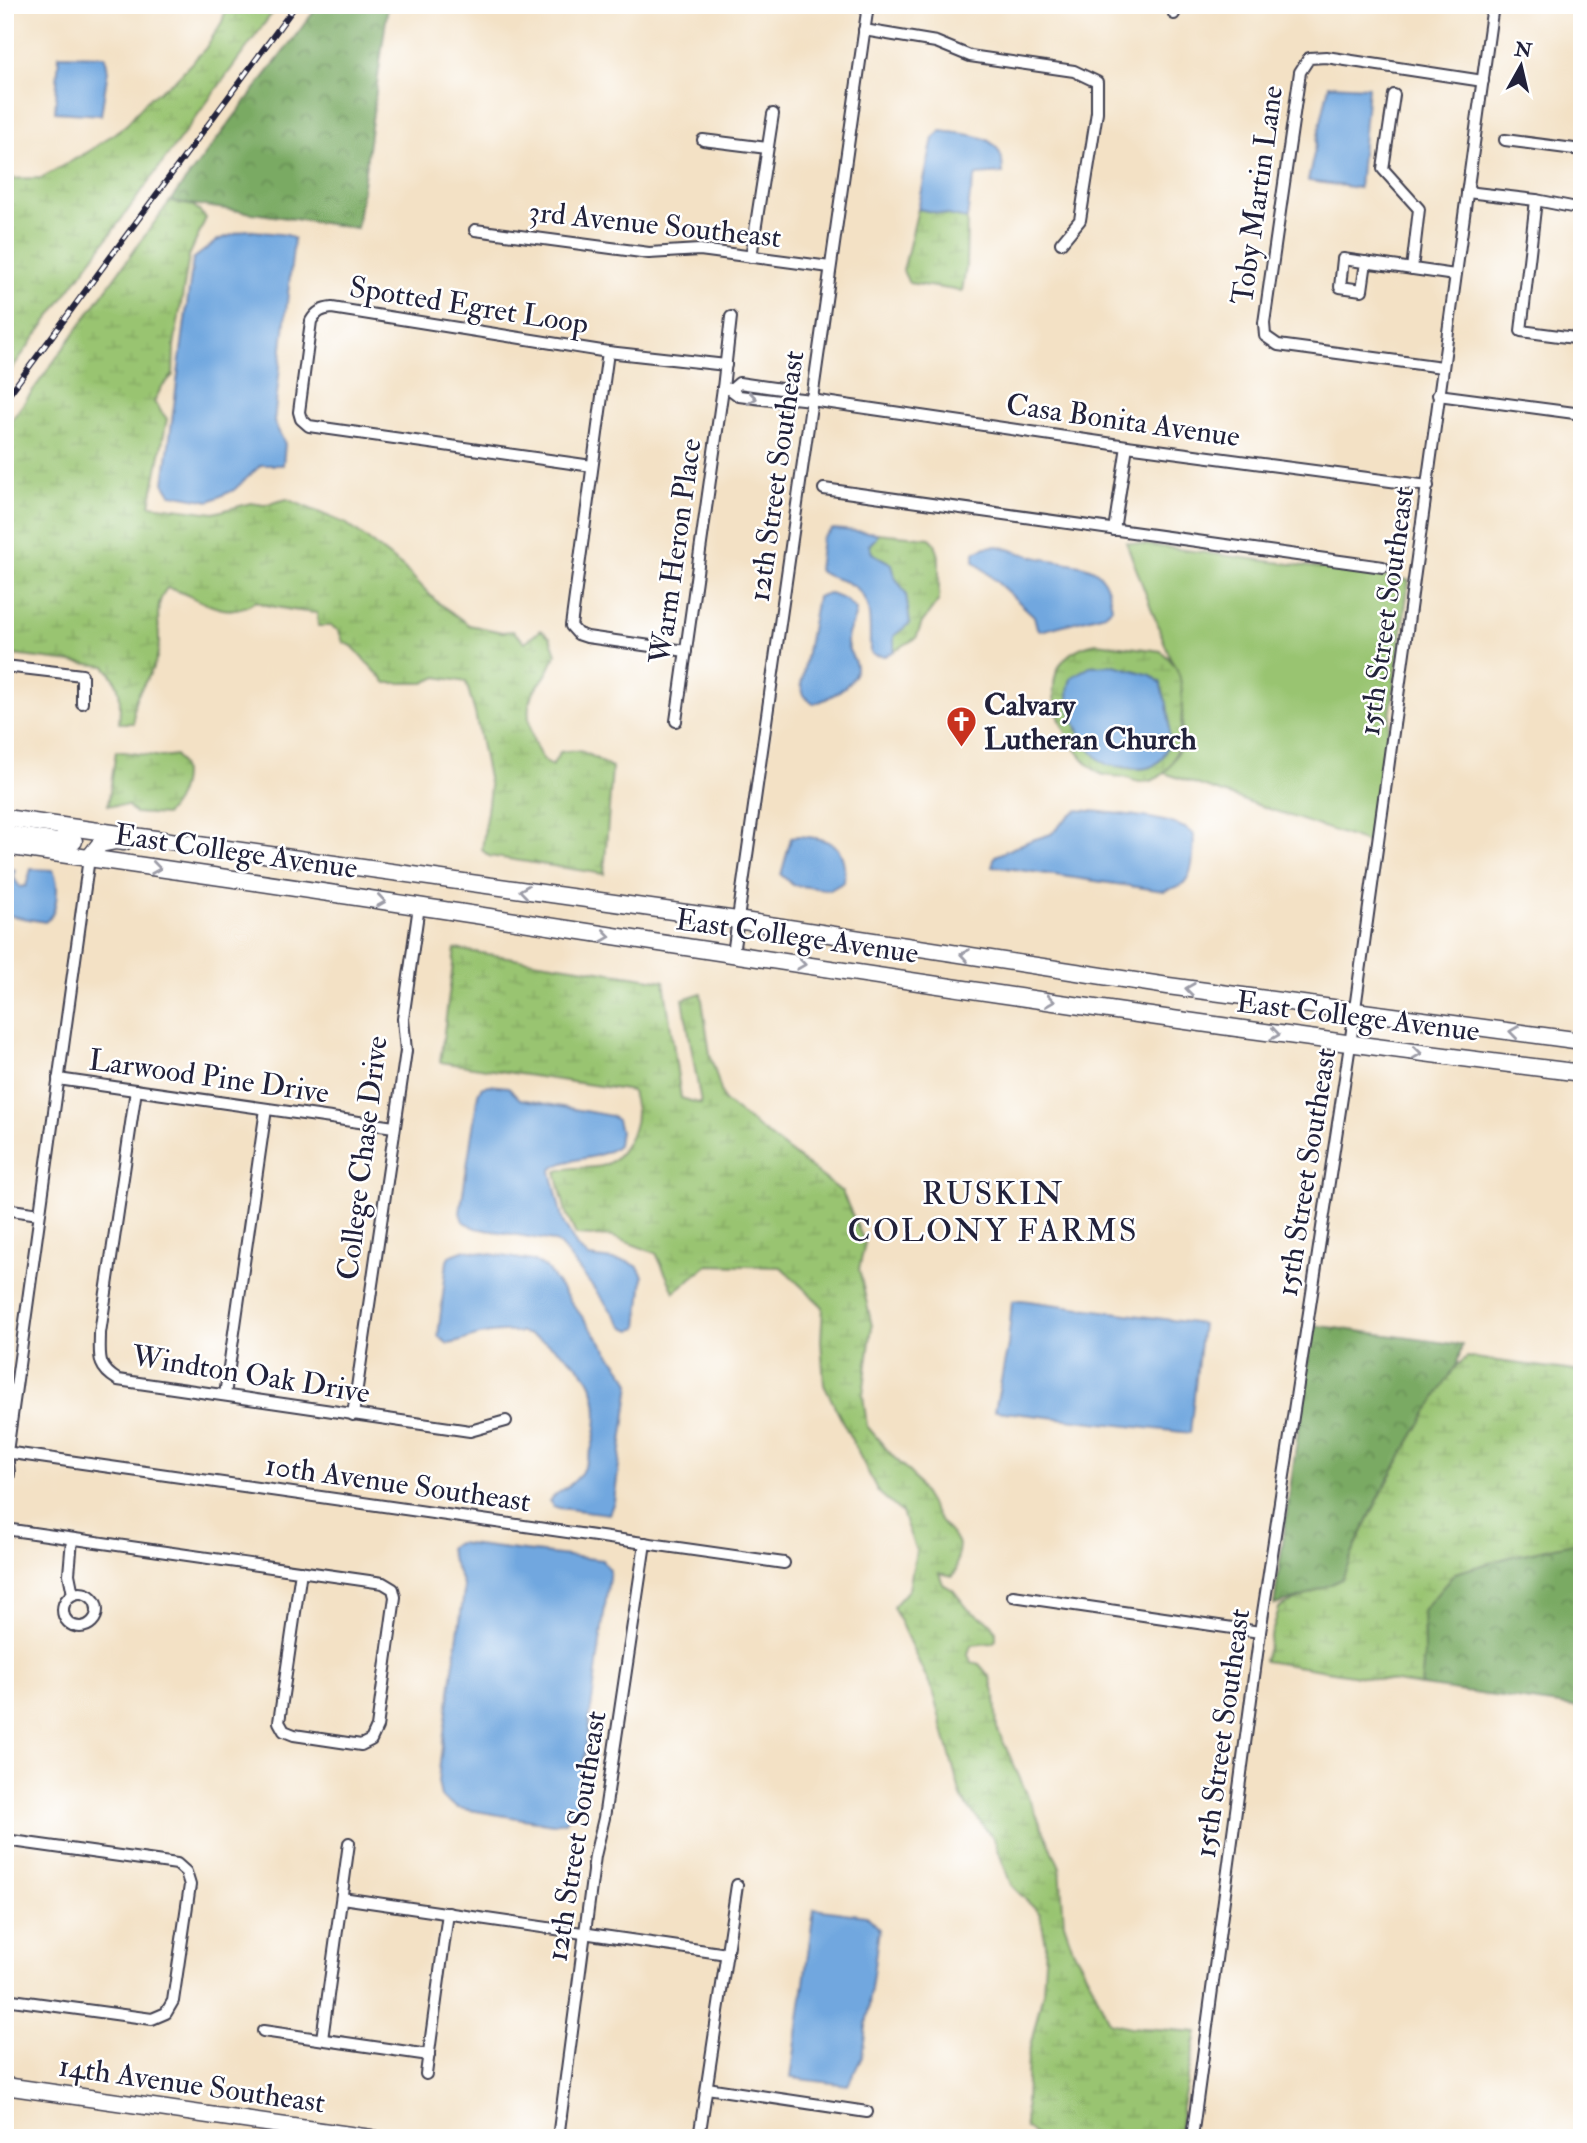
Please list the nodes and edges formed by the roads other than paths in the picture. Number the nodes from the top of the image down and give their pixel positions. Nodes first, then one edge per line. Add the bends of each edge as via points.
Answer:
1 (868, 5) edge
2 (1493, 5) edge
3 (864, 30) junction
4 (1483, 82) junction
5 (1394, 94) dead end
6 (773, 114) dead end
7 (703, 140) dead end
8 (1505, 140) dead end
9 (767, 148) junction
10 (1582, 150) edge
11 (1467, 192) junction
12 (1536, 200) junction
13 (1582, 209) edge
14 (475, 230) dead end
15 (1061, 243) dead end
16 (751, 257) junction
17 (1366, 262) junction
18 (830, 267) junction
19 (1412, 269) junction
20 (1455, 275) junction
21 (731, 317) dead end
22 (1582, 338) edge
23 (608, 352) junction
24 (726, 365) junction
25 (1442, 367) junction
26 (727, 389) junction
27 (1438, 395) junction
28 (811, 400) junction
29 (1582, 414) edge
30 (1127, 446) junction
31 (592, 466) junction
32 (1428, 486) junction
33 (824, 489) dead end
34 (1114, 530) junction
35 (1383, 567) dead end
36 (686, 651) junction
37 (5, 666) edge
38 (82, 703) dead end
39 (676, 721) dead end
40 (5, 818) edge
41 (61, 825) junction
42 (5, 834) edge
43 (74, 841) junction
44 (5, 846) edge
45 (223, 848) junction
46 (89, 858) junction
47 (419, 906) junction
48 (737, 920) junction
49 (733, 954) junction
50 (1354, 1011) junction
51 (1582, 1041) edge
52 (1350, 1045) junction
53 (1582, 1073) edge
54 (58, 1079) junction
55 (136, 1090) junction
56 (267, 1109) junction
57 (394, 1127) junction
58 (5, 1209) edge
59 (39, 1214) junction
60 (225, 1395) junction
61 (353, 1415) junction
62 (506, 1421) dead end
63 (6, 1452) edge
64 (5, 1500) edge
65 (5, 1529) edge
66 (72, 1539) junction
67 (645, 1543) junction
68 (784, 1563) dead end
69 (300, 1571) junction
70 (73, 1594) dead end
71 (1013, 1596) dead end
72 (1260, 1632) junction
73 (5, 1840) edge
74 (349, 1843) dead end
75 (737, 1885) dead end
76 (342, 1898) junction
77 (448, 1913) junction
78 (585, 1932) junction
79 (727, 1954) junction
80 (5, 1999) edge
81 (263, 2031) dead end
82 (322, 2039) junction
83 (429, 2054) junction
84 (426, 2074) dead end
85 (5, 2086) edge
86 (707, 2088) junction
87 (867, 2112) dead end
88 (371, 2138) edge
89 (558, 2138) edge
90 (699, 2138) edge
91 (1192, 2138) edge

1 - 3 street, 12th Street Southeast
2 - 4 street, 15th Street Southeast
3 - 15 street via 936,42 971,55 1074,71 1097,82 1097,112 1080,220
3 - 18 street, 12th Street Southeast
4 - 11 street, 15th Street Southeast
4 - 25 street, Toby Martin Lane via 1326,57 1309,58 1300,72 1265,336 1278,345
5 - 19 street via 1383,169 1419,209
6 - 9 street
7 - 9 street
8 - 10 street
9 - 16 street
11 - 12 street
11 - 20 street, 15th Street Southeast
12 - 13 street
12 - 22 street via 1521,331
14 - 16 street, 3rd Avenue Southeast via 649,253 700,250
16 - 18 street, 3rd Avenue Southeast
17 - 17 street via 1343,259 1340,287 1362,290
17 - 19 street
18 - 28 street, 12th Street Southeast
19 - 20 street
20 - 25 street, 15th Street Southeast
21 - 24 street, Warm Heron Place
23 - 24 street, Spotted Egret Loop
23 - 31 street
23 - 31 street, Spotted Egret Loop via 332,308 315,314 311,321 299,412 309,426
24 - 26 street, Warm Heron Place
25 - 27 street, 15th Street Southeast
26 - 28 street, Casa Bonita Avenue via 739,383 788,390 793,398
26 - 36 street, Warm Heron Place
27 - 29 street
27 - 32 street, 15th Street Southeast
28 - 30 street, Casa Bonita Avenue
28 - 48 street, 12th Street Southeast
30 - 32 street, Casa Bonita Avenue
30 - 34 street
31 - 36 street via 571,626 587,637
32 - 50 street, 15th Street Southeast
33 - 34 street
34 - 35 street
36 - 39 street, Warm Heron Place
37 - 38 street via 82,675
40 - 41 main road, East College Avenue
41 - 43 main road
41 - 45 main road, East College Avenue
42 - 43 main road
43 - 46 main road
44 - 46 main road, East College Avenue
45 - 46 main road via 180,851 108,842 100,844
48 -> 45 main road, East College Avenue
46 -> 47 main road, East College Avenue
46 - 54 street
47 -> 49 main road, East College Avenue
47 - 57 street, College Chase Drive
48 - 49 street, 12th Street Southeast
50 -> 48 main road, East College Avenue
49 -> 52 main road, East College Avenue
51 -> 50 main road, East College Avenue
50 - 52 street, 15th Street Southeast
52 -> 53 main road, East College Avenue
52 - 72 street, 15th Street Southeast
54 - 55 street, Larwood Pine Drive
54 - 59 street
55 - 56 street, Larwood Pine Drive
55 - 60 street, Windton Oak Drive via 100,1333 100,1363 118,1380
56 - 57 street, Larwood Pine Drive
56 - 60 street
57 - 61 street, College Chase Drive
58 - 59 street
59 - 63 street
60 - 61 street, Windton Oak Drive
61 - 62 street, Windton Oak Drive via 470,1431
63 - 64 street
63 - 67 street, 10th Avenue Southeast
65 - 66 street
66 - 69 street
66 - 70 street via 69,1574
67 - 68 street, 10th Avenue Southeast
67 - 78 street, 12th Street Southeast
69 - 69 street via 383,1583 393,1589 377,1727 371,1740 361,1745 293,1735 279,1722
71 - 72 street
72 - 91 street, 15th Street Southeast
73 - 80 street via 177,1864 190,1885 173,2001 166,2013 152,2019
74 - 76 street
75 - 79 street
76 - 77 street
76 - 82 street
77 - 78 street
77 - 83 street
78 - 79 street
78 - 89 street, 12th Street Southeast
79 - 86 street
81 - 82 street
82 - 83 street
83 - 84 street
85 - 88 main road, 14th Avenue Southeast
86 - 87 street
86 - 90 street

